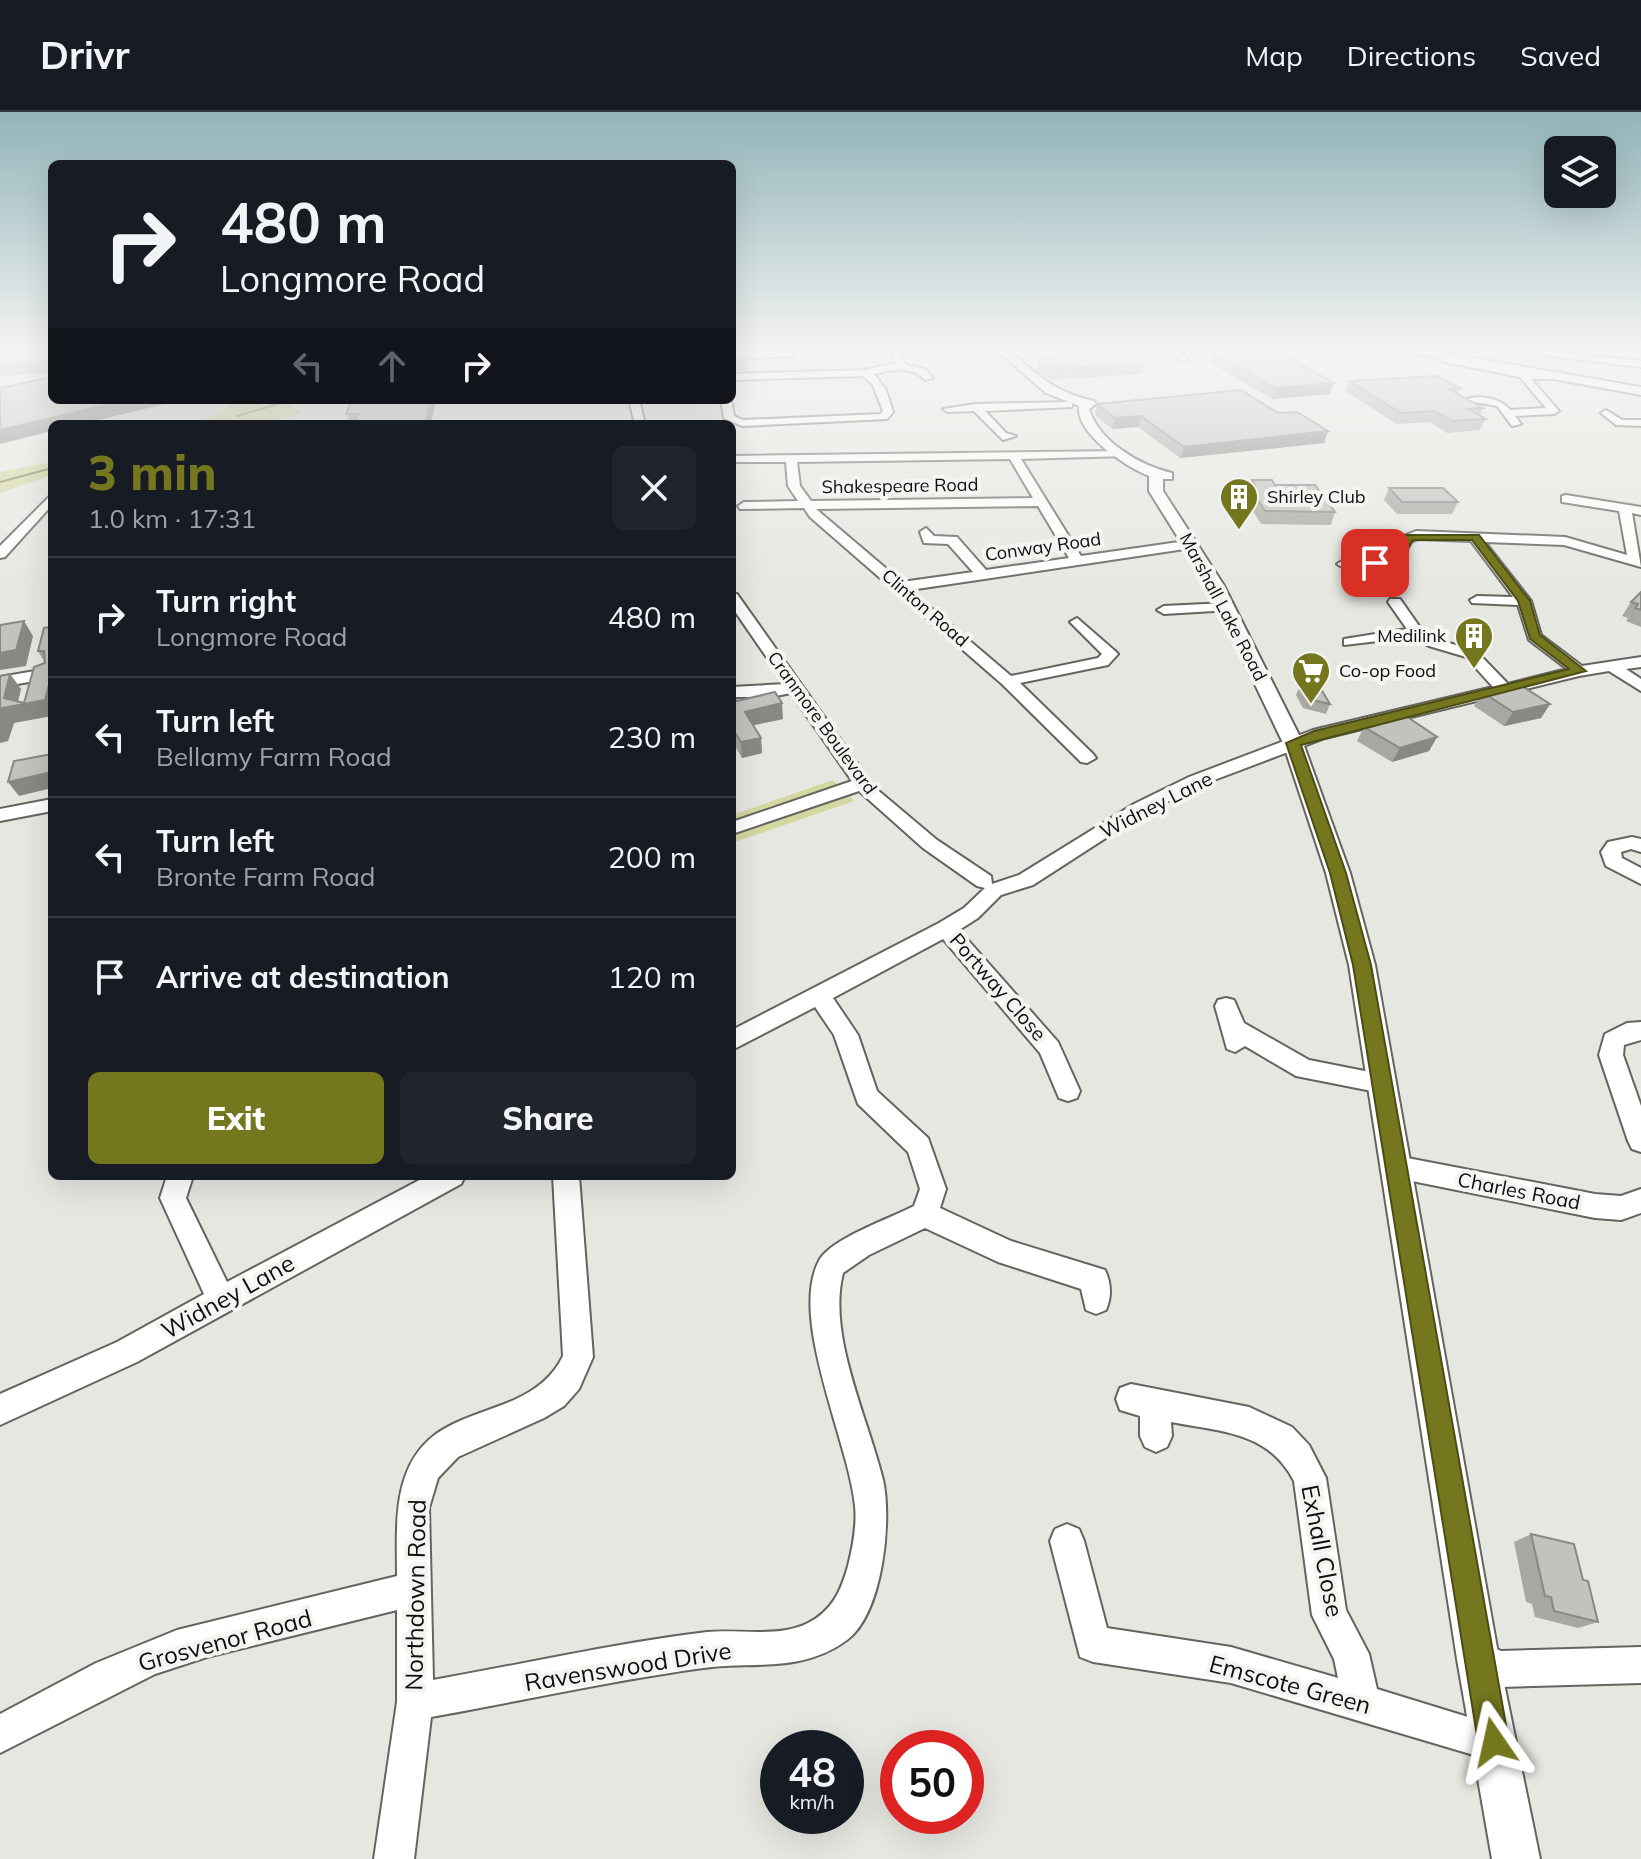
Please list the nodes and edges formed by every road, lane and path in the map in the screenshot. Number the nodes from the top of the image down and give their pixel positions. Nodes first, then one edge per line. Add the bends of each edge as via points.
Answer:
1 (999, 433) edge
2 (1096, 433) edge
3 (1011, 436) dead end
4 (1123, 455) junction
5 (1014, 456) junction
6 (736, 459) edge
7 (791, 459) junction
8 (1575, 498) dead end
9 (48, 502) edge
10 (1043, 502) junction
11 (805, 504) junction
12 (744, 506) dead end
13 (1625, 508) junction
14 (1641, 511) edge
15 (926, 532) dead end
16 (1475, 537) junction
17 (1193, 544) junction
18 (0, 554) edge
19 (1077, 561) junction
20 (1638, 562) edge
21 (1340, 563) dead end
22 (982, 574) junction
23 (899, 587) junction
24 (1475, 601) dead end
25 (1524, 601) junction
26 (736, 603) edge
27 (1226, 607) junction
28 (1393, 607) dead end
29 (1164, 610) dead end
30 (1078, 622) dead end
31 (1416, 632) junction
32 (1354, 638) dead end
33 (1641, 662) edge
34 (1611, 666) junction
35 (1579, 671) junction
36 (48, 674) edge
37 (1008, 681) junction
38 (0, 682) edge
39 (1641, 686) edge
40 (795, 687) junction
41 (1504, 689) junction
42 (736, 692) edge
43 (1281, 717) junction
44 (1330, 731) junction
45 (1293, 743) junction
46 (1075, 753) dead end
47 (1255, 758) junction
48 (863, 783) junction
49 (1313, 797) junction
50 (48, 806) edge
51 (0, 815) edge
52 (736, 827) edge
53 (1641, 846) edge
54 (1641, 877) edge
55 (984, 887) junction
56 (953, 924) junction
57 (817, 994) junction
58 (1226, 1006) dead end
59 (1641, 1031) edge
60 (736, 1039) edge
61 (1382, 1083) junction
62 (1068, 1091) dead end
63 (1641, 1141) edge
64 (1397, 1167) junction
65 (179, 1180) edge
66 (444, 1180) edge
67 (566, 1180) edge
68 (1641, 1201) edge
69 (925, 1214) junction
70 (1096, 1300) dead end
71 (222, 1301) junction
72 (0, 1410) edge
73 (1147, 1413) dead end
74 (1067, 1541) dead end
75 (415, 1587) junction
76 (1478, 1659) junction
77 (1641, 1665) edge
78 (415, 1702) junction
79 (1362, 1705) junction
80 (0, 1734) edge
81 (1494, 1742) junction
82 (394, 1859) edge
83 (1516, 1859) edge

1 - 3 street
2 - 4 main road, Marshall Lake Road
4 - 5 street
4 - 17 main road, Marshall Lake Road via 1156,472 1156,491
5 - 7 street
5 - 10 street
6 - 7 street
7 - 11 street, Clinton Road via 794,486
8 - 13 street
9 - 18 street
10 - 11 street, Shakespeare Road
10 - 19 street
11 - 12 street, Shakespeare Road
11 - 23 street, Clinton Road
13 - 14 street
13 - 20 street
15 - 22 street via 929,540 952,540
16 - 20 street via 1565,541
16 - 21 street via 1416,535 1406,540 1395,560
16 - 25 street
17 - 19 street, Conway Road
17 - 27 main road, Marshall Lake Road
19 - 22 street, Conway Road
22 - 23 street, Conway Road
23 - 37 street, Clinton Road
24 - 25 street
25 - 35 street via 1534,637
26 - 40 street, Cranmore Boulevard
27 - 29 street
27 - 43 main road, Marshall Lake Road
28 - 31 street
30 - 37 street via 1110,654 1108,659
31 - 32 street
31 - 41 street via 1471,654
33 - 34 street, Widney Lane
34 - 35 street, Widney Lane
34 - 39 street
35 - 41 street, Widney Lane
36 - 38 street
37 - 46 street, Clinton Road
40 - 42 street
40 - 48 street, Cranmore Boulevard
41 - 44 street, Widney Lane
43 - 44 street
43 - 45 main road, Marshall Lake Road
44 - 45 street, Widney Lane
45 - 47 street, Widney Lane
45 - 49 main road, Marshall Lake Road
47 - 49 street via 1292,768
47 - 55 street, Widney Lane via 1140,808 1026,880
48 - 52 street
48 - 55 street, Cranmore Boulevard
49 - 61 main road, Marshall Lake Road via 1362,965
50 - 51 street
53 - 54 street via 1615,846 1611,858
55 - 56 street, Widney Lane via 971,913
56 - 57 street, Widney Lane
56 - 62 street, Portway Close via 1050,1048
57 - 60 street, Widney Lane
57 - 69 street via 841,1025 867,1097 919,1146 933,1189
58 - 61 street via 1235,1037 1304,1069
59 - 63 street via 1613,1040 1611,1055
61 - 64 main road, Marshall Lake Road
64 - 68 street, Charles Road via 1595,1206 1621,1208
64 - 76 main road, Marshall Lake Road
65 - 71 street via 173,1198
66 - 71 street, Widney Lane
67 - 75 street, Northdown Road via 575,1369 538,1405 465,1433 429,1462 413,1508
69 - 70 street via 977,1243 1095,1279
69 - 78 street, Ravenswood Drive via 841,1254 830,1268 827,1312 836,1367 871,1502 871,1545 857,1592 837,1626 791,1649 710,1649
71 - 72 street, Widney Lane
73 - 79 street, Exhall Close via 1249,1422 1281,1438 1298,1456 1310,1478 1329,1615 1351,1654
74 - 79 street, Emscote Green via 1093,1644 1231,1665
75 - 78 street, Northdown Road
75 - 80 street, Grosvenor Road via 366,1604 178,1648 123,1669
76 - 77 street via 1501,1669
76 - 81 main road, Marshall Lake Road
78 - 82 street, Northdown Road
79 - 81 street, Emscote Green
81 - 83 main road, Marshall Lake Road

